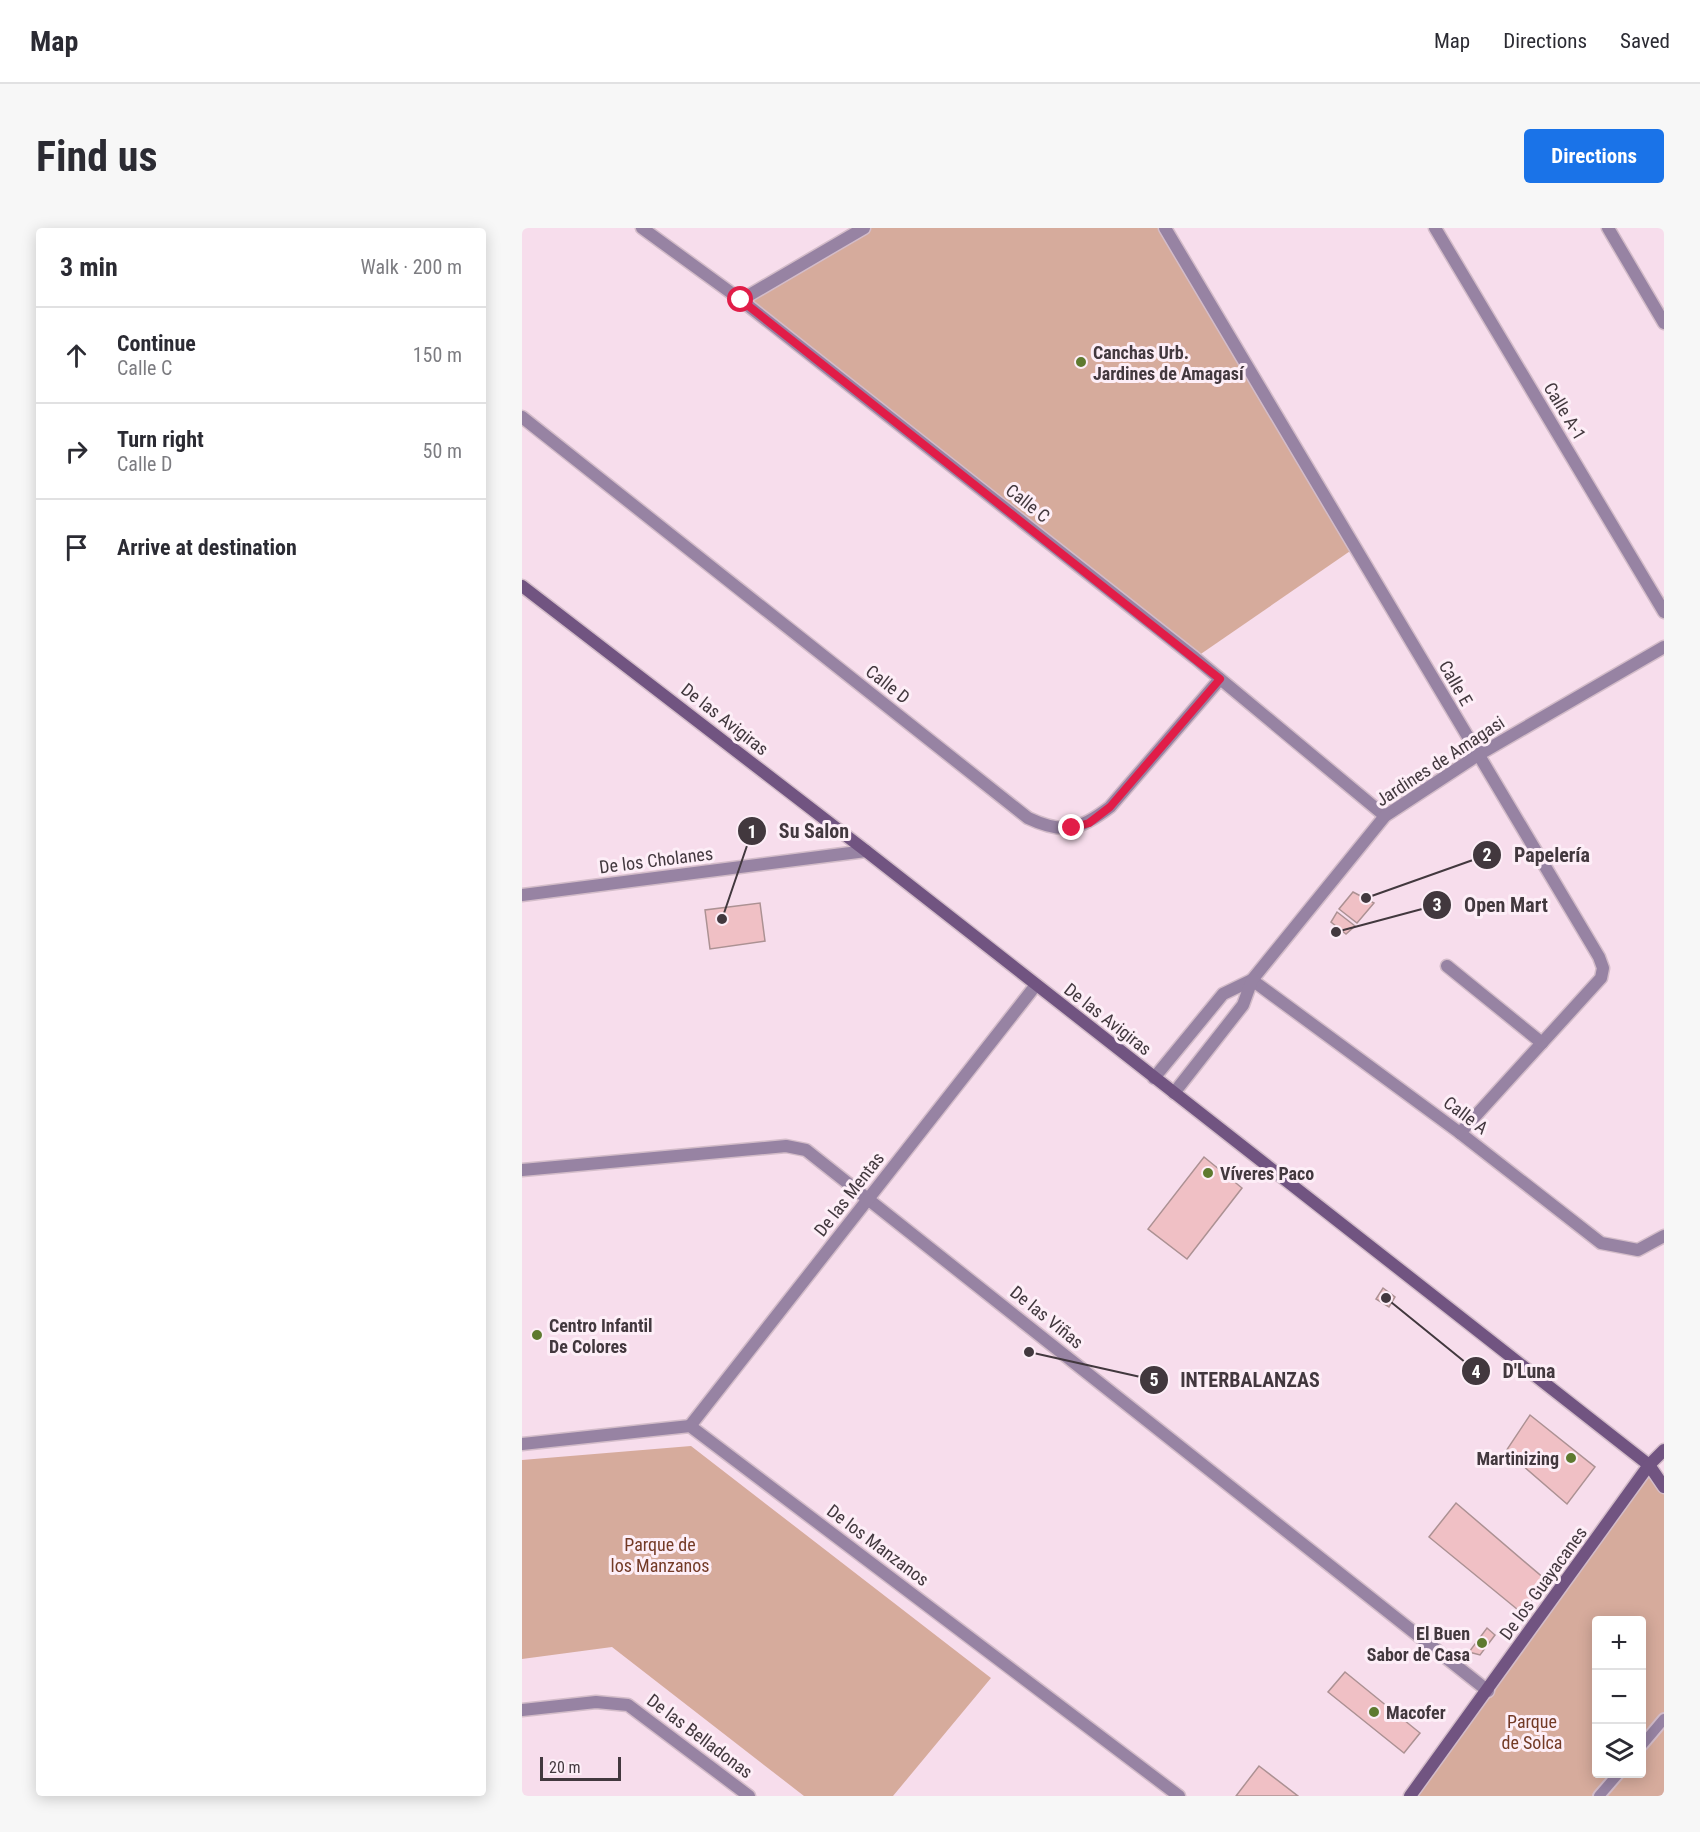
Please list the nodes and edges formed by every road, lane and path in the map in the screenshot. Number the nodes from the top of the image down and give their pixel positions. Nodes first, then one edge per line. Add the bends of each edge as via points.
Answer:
1 (642, 228) edge
2 (864, 228) edge
3 (1165, 228) edge
4 (1435, 228) edge
5 (1608, 228) edge
6 (741, 300) junction
7 (1664, 323) edge
8 (522, 417) edge
9 (522, 586) edge
10 (1664, 612) edge
11 (1664, 647) edge
12 (1220, 679) junction
13 (1478, 755) junction
14 (1385, 816) junction
15 (866, 851) junction
16 (523, 894) edge
17 (1446, 966) dead end
18 (1252, 980) junction
19 (1036, 985) junction
20 (1542, 1043) junction
21 (1154, 1078) junction
22 (1174, 1093) junction
23 (1460, 1133) junction
24 (522, 1170) edge
25 (869, 1198) junction
26 (1664, 1236) edge
27 (690, 1426) junction
28 (522, 1443) edge
29 (1664, 1450) edge
30 (1649, 1465) junction
31 (1664, 1487) edge
32 (1488, 1691) junction
33 (522, 1710) edge
34 (1664, 1719) edge
35 (1646, 1739) edge
36 (1614, 1778) edge
37 (749, 1796) edge
38 (1179, 1796) edge
39 (1410, 1796) edge
40 (1599, 1796) edge

1 - 6 street, Calle C
2 - 6 street
3 - 13 street, Calle E
4 - 10 street, Calle A-1
5 - 7 street
6 - 12 street, Calle C
8 - 12 street, Calle D via 1018,811 1044,825 1072,828 1089,823 1110,807
9 - 15 street, De las Avigiras
11 - 13 street, Jardines de Amagasi
12 - 14 street, Calle C
13 - 14 street, Jardines de Amagasi
13 - 20 street, Calle E via 1603,968 1601,978
14 - 18 street, Jardines de Amagasi
15 - 16 street, De los Cholanes
15 - 19 street, De las Avigiras
17 - 20 street
18 - 21 street, Jardines de Amagasi via 1223,994
18 - 22 street, Jardines de Amagasi via 1243,1005
18 - 23 street, Calle A
19 - 21 street, De las Avigiras
19 - 25 street, De las Mentas
20 - 23 street, Calle E
21 - 22 street, De las Avigiras
22 - 30 street, De las Avigiras
23 - 26 street, Calle A via 1601,1243 1638,1250
24 - 25 street, De las Viñas via 786,1146 806,1150
25 - 27 street, De las Mentas
25 - 32 street, De las Viñas
27 - 28 street
27 - 38 street, De los Manzanos
29 - 30 street, De los Guayacanes
30 - 31 street, De las Avigiras
30 - 32 street, De los Guayacanes
32 - 39 street, De los Guayacanes
33 - 37 street, De las Belladonas via 596,1702 628,1705
34 - 35 lane
36 - 40 lane

